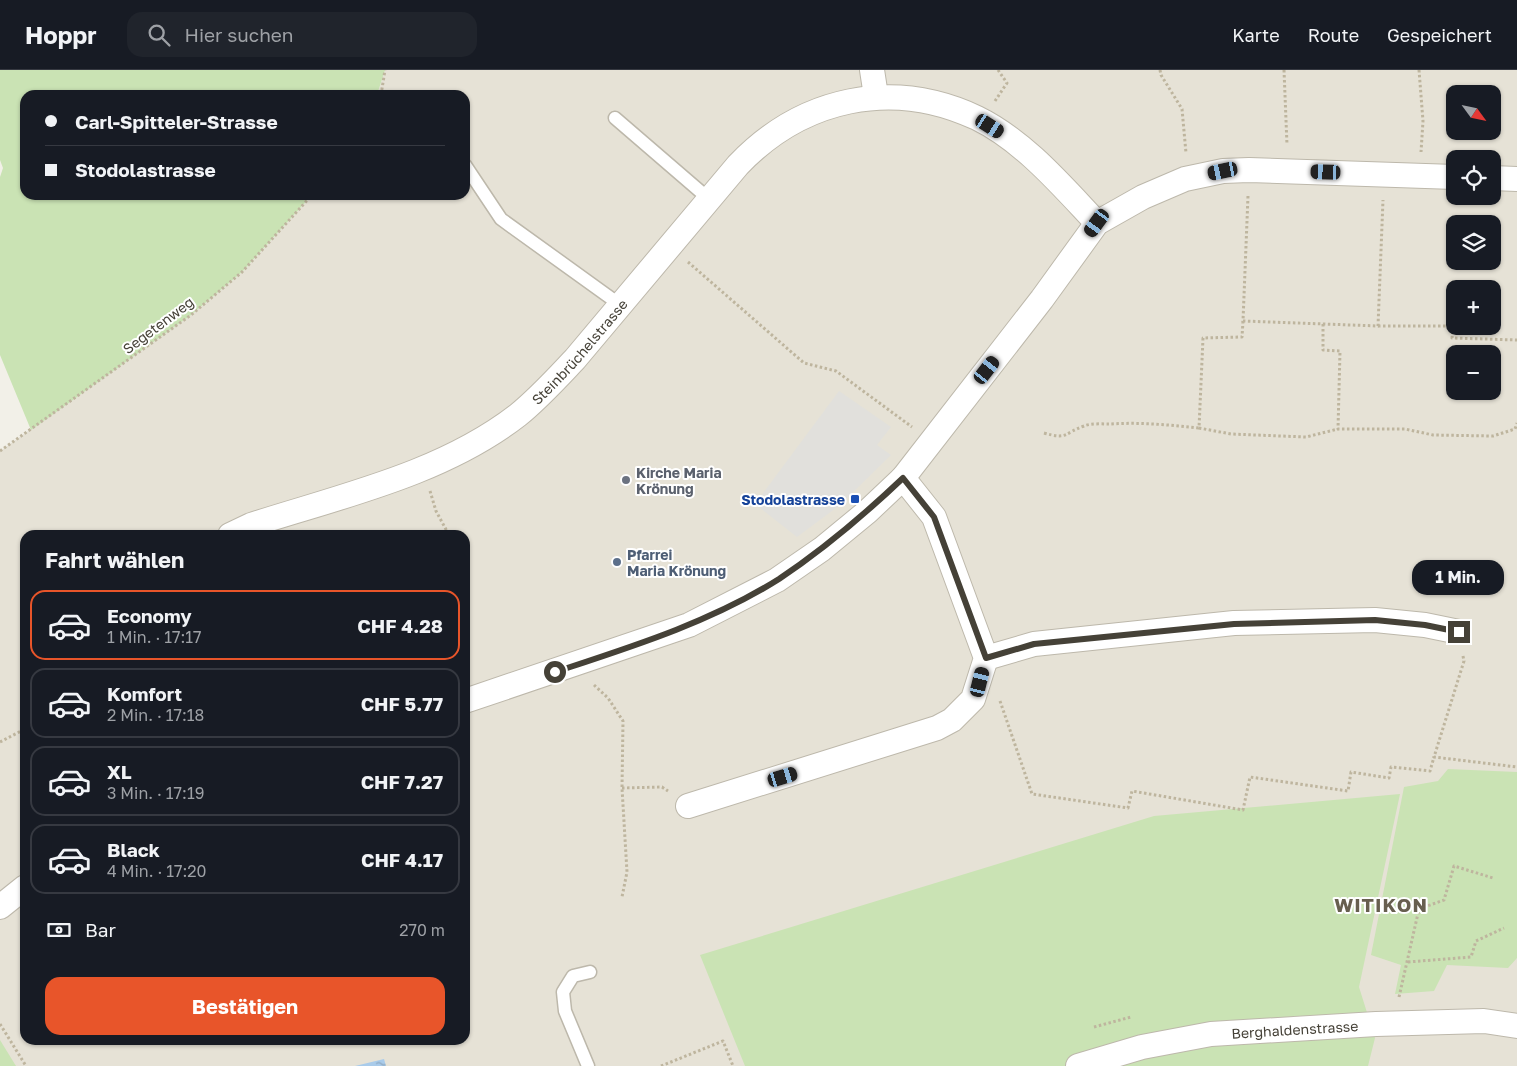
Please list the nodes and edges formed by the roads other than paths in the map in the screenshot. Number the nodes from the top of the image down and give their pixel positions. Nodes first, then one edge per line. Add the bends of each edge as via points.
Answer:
1 (872, 70) edge
2 (876, 96) junction
3 (615, 118) dead end
4 (470, 173) edge
5 (1446, 177) edge
6 (1501, 178) edge
7 (1517, 179) edge
8 (709, 199) junction
9 (1097, 223) junction
10 (619, 304) junction
11 (903, 478) junction
12 (240, 530) edge
13 (1459, 632) road end
14 (986, 658) junction
15 (470, 699) edge
16 (688, 806) road end
17 (20, 891) edge
18 (0, 907) edge
19 (590, 972) dead end
20 (1517, 1026) edge
21 (588, 1066) edge
22 (1078, 1066) edge

1 - 2 street
2 - 8 street, Steinbrüchelstrasse via 841,103 796,120 752,151
2 - 9 street, Steinbrüchelstrasse via 941,104 978,119 1023,150
3 - 8 lane
4 - 10 lane via 500,219
5 - 9 street via 1223,171 1185,179 1143,197
6 - 7 street
8 - 10 street, Steinbrüchelstrasse
9 - 11 street
10 - 12 street, Steinbrüchelstrasse via 547,389 485,438 423,470
11 - 14 street via 934,517
11 - 15 street via 822,549 777,580 689,625
13 - 14 street via 1375,620 1234,624 1034,644
14 - 16 street via 972,699 952,720 937,728
17 - 18 street
19 - 21 lane via 574,976 563,992 565,1011
20 - 22 street, Berghaldenstrasse via 1484,1021 1211,1034 1142,1048

